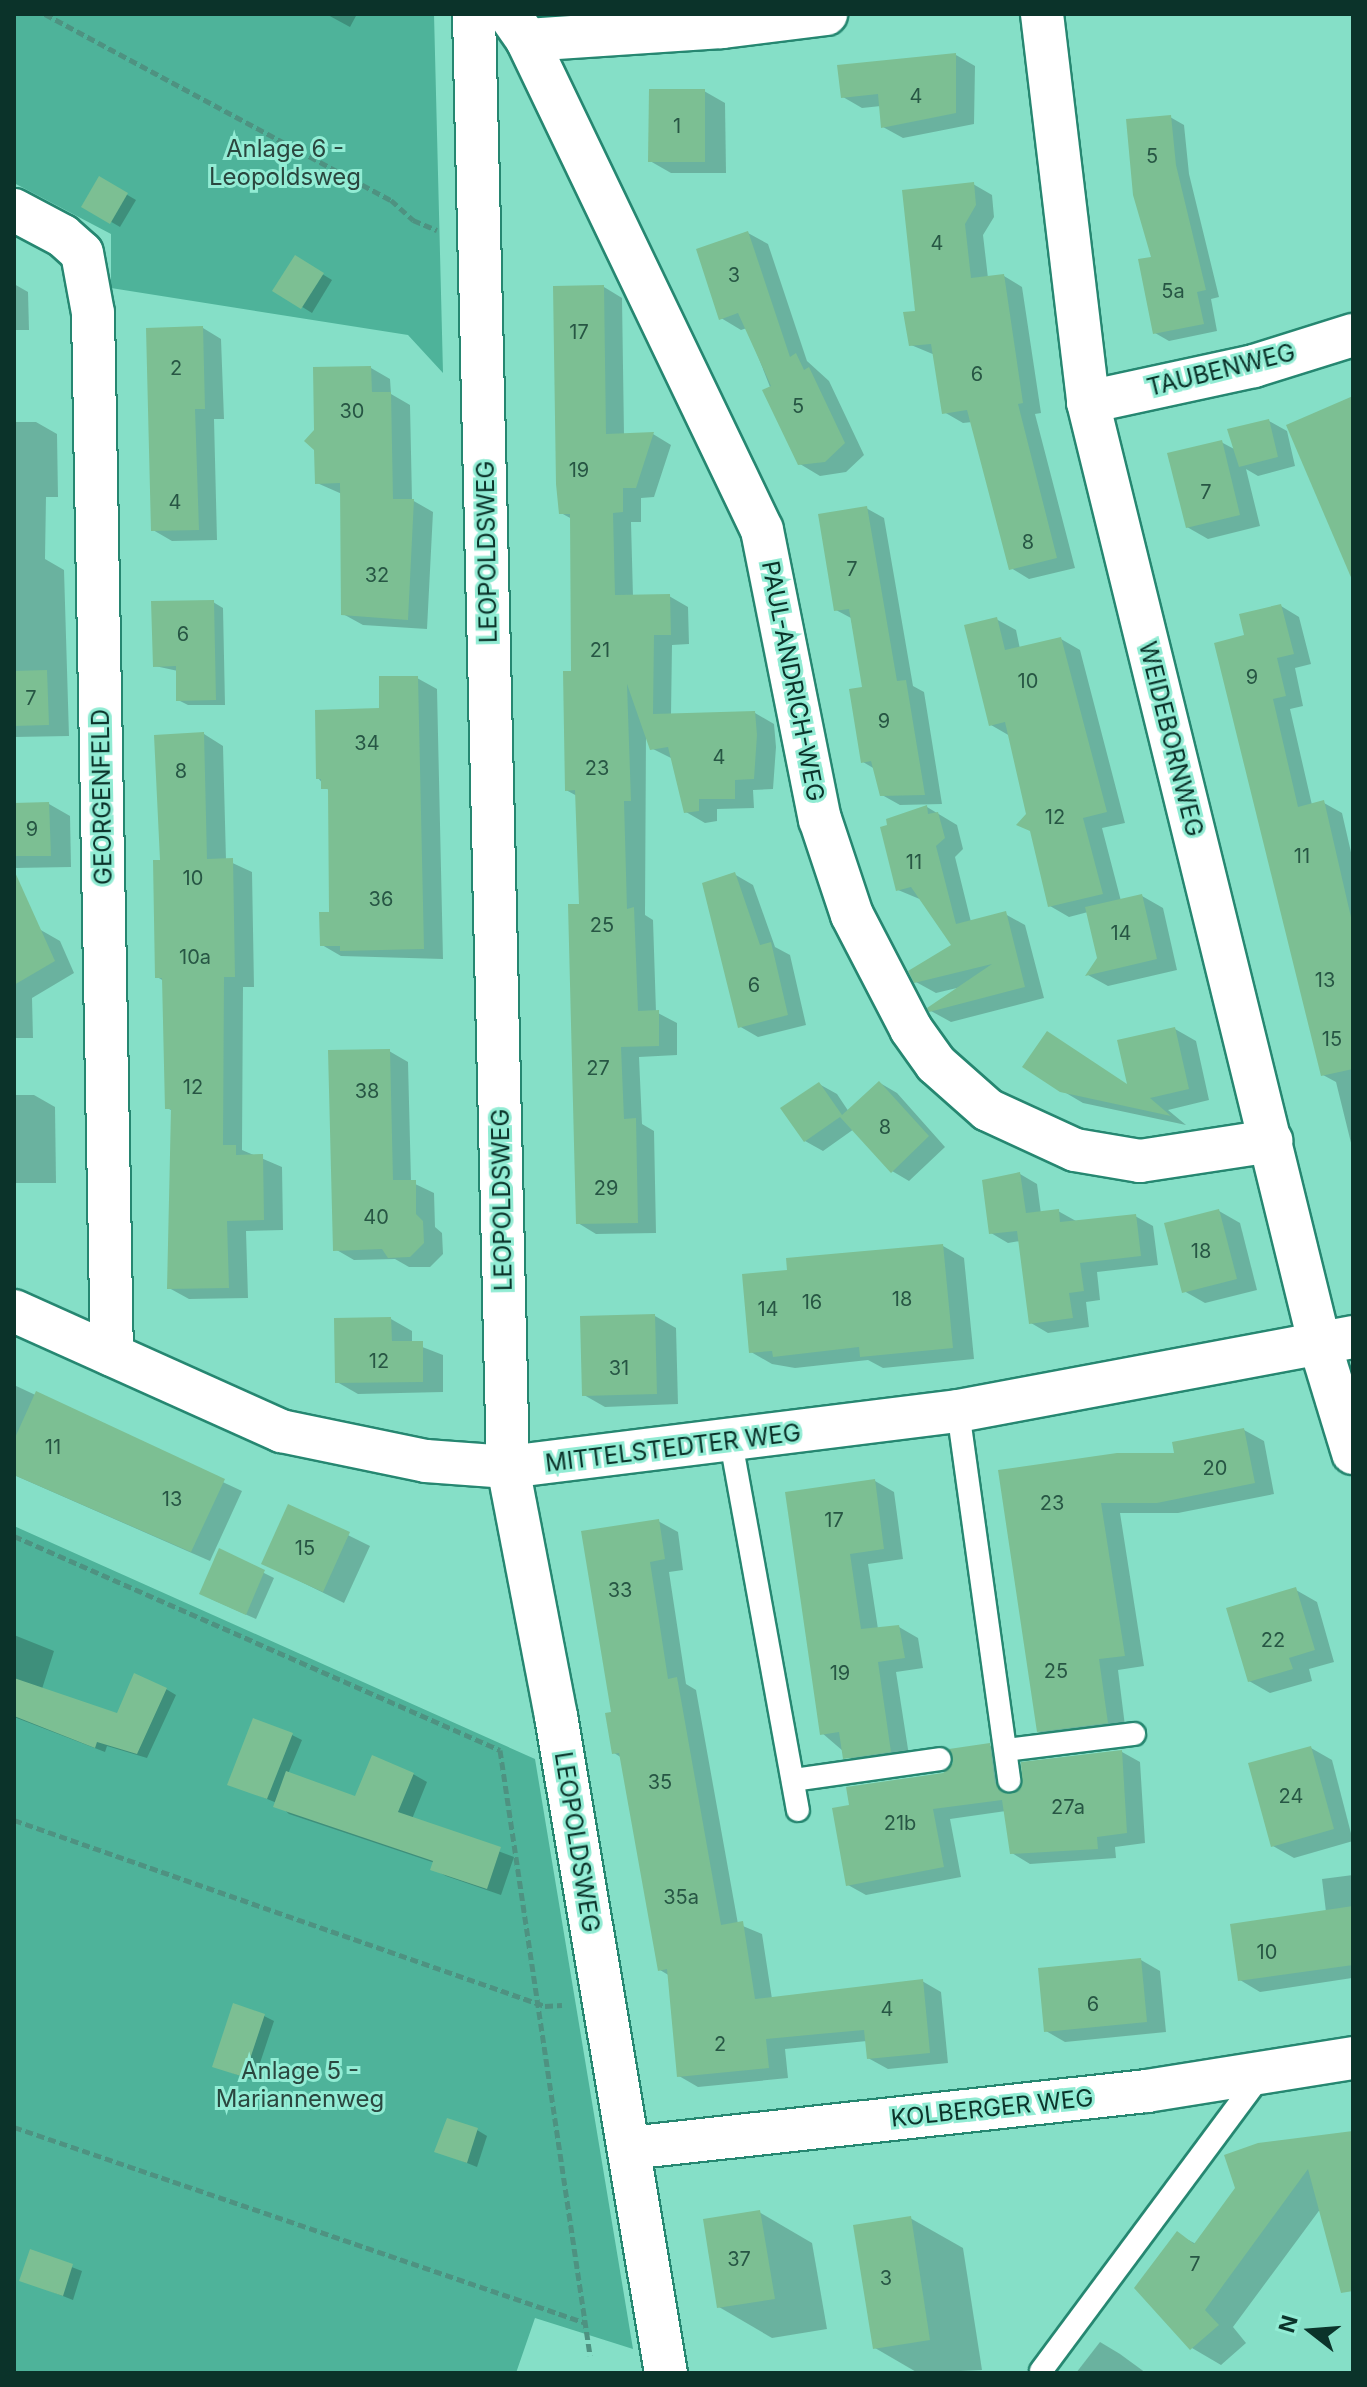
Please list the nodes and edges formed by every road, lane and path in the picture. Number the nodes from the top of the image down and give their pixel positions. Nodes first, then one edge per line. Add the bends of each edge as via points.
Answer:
1 (45, 14) edge
2 (474, 14) edge
3 (826, 14) edge
4 (1042, 14) edge
5 (518, 27) edge
6 (14, 210) edge
7 (480, 242) junction
8 (1353, 335) edge
9 (1088, 402) junction
10 (1271, 1141) junction
11 (14, 1311) edge
12 (1337, 1341) edge
13 (112, 1355) junction
14 (958, 1411) junction
15 (731, 1442) junction
16 (1353, 1453) edge
17 (508, 1467) junction
18 (14, 1536) edge
19 (1134, 1734) dead end
20 (1006, 1750) junction
21 (940, 1759) dead end
22 (793, 1780) junction
23 (1009, 1780) dead end
24 (798, 1810) dead end
25 (14, 1820) edge
26 (603, 2000) junction
27 (536, 2003) junction
28 (1353, 2058) edge
29 (1259, 2077) junction
30 (14, 2127) edge
31 (629, 2148) junction
32 (586, 2323) junction
33 (590, 2355) dead end
34 (1041, 2371) dead end
35 (666, 2373) edge

1 - 7 path via 391,200 413,220
2 - 7 street, LEOPOLDSWEG
3 - 5 street via 722,27
4 - 9 street, WEIDEBORNWEG
5 - 10 street, PAUL-ANDRICH-WEG via 762,530 820,819 852,915 911,1029 936,1064 988,1110 1075,1150 1140,1161
6 - 13 street, GEORGENFELD via 74,243 88,267 93,313
7 - 17 street, LEOPOLDSWEG
8 - 9 street, TAUBENWEG via 1254,366
9 - 10 street, WEIDEBORNWEG
10 - 12 street, WEIDEBORNWEG
11 - 13 street, MITTELSTEDTER WEG
12 - 14 street, MITTELSTEDTER WEG
12 - 16 street, WEIDEBORNWEG
13 - 17 street, MITTELSTEDTER WEG via 281,1431 426,1461
14 - 15 street, MITTELSTEDTER WEG
14 - 20 lane
15 - 17 street, MITTELSTEDTER WEG
15 - 22 lane
17 - 26 street, LEOPOLDSWEG
18 - 27 path via 500,1750
19 - 20 lane
20 - 23 lane
21 - 22 lane
22 - 24 lane
25 - 27 path
26 - 27 path
26 - 31 street, LEOPOLDSWEG
27 - 32 path
28 - 29 street, KOLBERGER WEG
29 - 31 street, KOLBERGER WEG
29 - 34 lane
30 - 32 path
31 - 35 street, LEOPOLDSWEG
32 - 33 path

